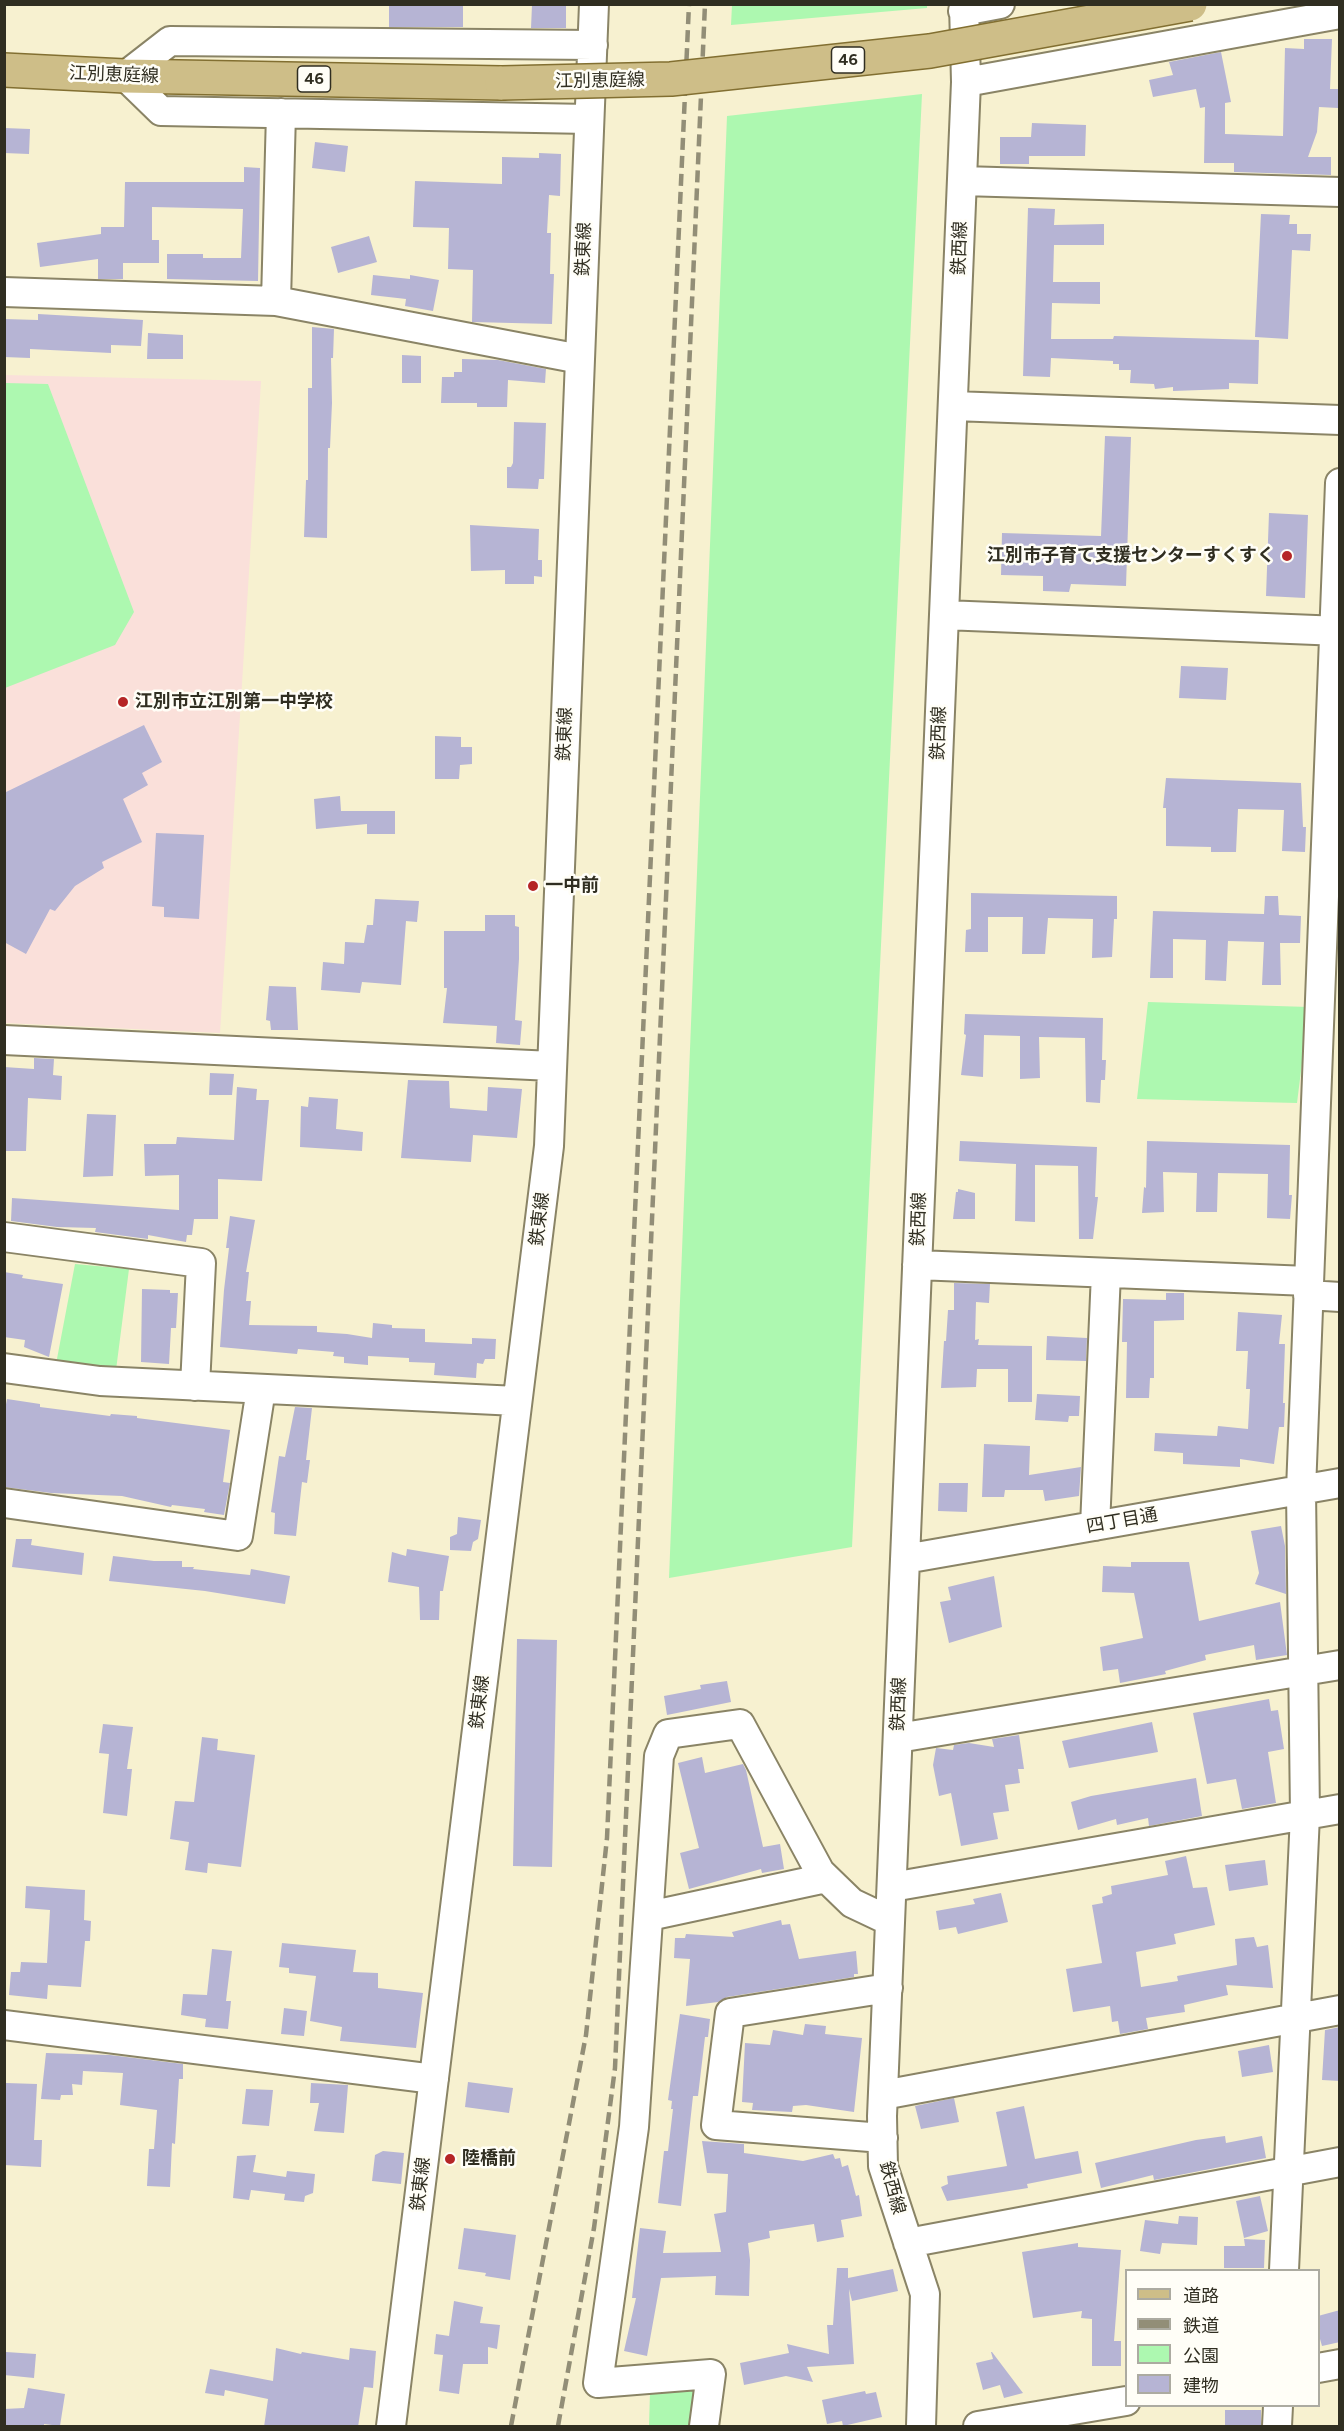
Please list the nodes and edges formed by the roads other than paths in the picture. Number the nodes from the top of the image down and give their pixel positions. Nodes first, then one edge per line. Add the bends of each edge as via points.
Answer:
1 (594, 4) edge
2 (1000, 4) edge
3 (1190, 4) edge
4 (964, 8) edge
5 (1340, 14) edge
6 (593, 45) junction
7 (4, 70) edge
8 (125, 76) junction
9 (966, 82) junction
10 (281, 113) junction
11 (590, 119) junction
12 (962, 181) junction
13 (1340, 192) edge
14 (4, 291) edge
15 (276, 301) junction
16 (580, 359) junction
17 (953, 406) junction
18 (1340, 420) edge
19 (1340, 483) edge
20 (944, 615) junction
21 (1337, 631) edge
22 (1333, 830) edge
23 (1329, 1011) edge
24 (4, 1040) edge
25 (552, 1066) junction
26 (4, 1237) edge
27 (917, 1265) junction
28 (1106, 1273) junction
29 (1308, 1288) junction
30 (1340, 1296) edge
31 (4, 1368) edge
32 (195, 1386) junction
33 (261, 1389) junction
34 (517, 1401) junction
35 (1340, 1483) edge
36 (1300, 1490) junction
37 (4, 1503) edge
38 (1095, 1526) junction
39 (905, 1559) junction
40 (1340, 1665) edge
41 (1304, 1671) junction
42 (898, 1738) junction
43 (1340, 1809) edge
44 (1305, 1815) junction
45 (826, 1878) junction
46 (892, 1887) junction
47 (649, 1916) junction
48 (890, 1921) junction
49 (888, 1988) junction
50 (1340, 2010) edge
51 (1296, 2018) junction
52 (4, 2025) edge
53 (434, 2079) junction
54 (883, 2095) junction
55 (883, 2138) junction
56 (1340, 2162) edge
57 (1289, 2171) junction
58 (908, 2243) junction
59 (1284, 2269) edge
60 (1340, 2364) edge
61 (1320, 2368) edge
62 (1125, 2401) edge
63 (1278, 2407) edge
64 (391, 2427) edge
65 (704, 2427) edge
66 (921, 2427) edge
67 (978, 2427) edge
68 (1277, 2427) edge

1 - 6 street, 鉄東線
2 - 4 street
3 - 8 main road, 江別恵庭線 / 46, bridge via 906,54 671,79 502,83
4 - 9 street, 鉄西線
5 - 9 street
6 - 8 street via 170,41
6 - 11 street, 鉄東線
7 - 8 main road, 江別恵庭線 / 46
8 - 10 street via 161,111
9 - 12 street, 鉄西線
10 - 11 street
10 - 15 street
11 - 16 street, 鉄東線
12 - 13 street
12 - 17 street, 鉄西線
14 - 15 street
15 - 16 street
16 - 25 street, 鉄東線
17 - 18 street
17 - 20 street, 鉄西線
19 - 21 street
20 - 21 street
20 - 27 street, 鉄西線
21 - 22 street
22 - 23 street
23 - 29 street
24 - 25 street
25 - 34 street, 鉄東線 via 549,1146
26 - 32 street via 201,1263
27 - 28 street
27 - 39 street, 鉄西線
28 - 29 street
28 - 38 street
29 - 30 street
29 - 36 street
31 - 32 street via 100,1381
32 - 33 street
33 - 34 street
33 - 37 street via 238,1536
34 - 53 street, 鉄東線
35 - 36 street, 四丁目通
36 - 38 street, 四丁目通
36 - 41 street
38 - 39 street, 四丁目通
39 - 42 street, 鉄西線
40 - 41 street
41 - 42 street
41 - 44 street
42 - 46 street, 鉄西線
43 - 44 street
44 - 46 street
44 - 51 street
45 - 47 street
45 - 47 street via 740,1724 668,1734 660,1756
45 - 48 street via 852,1903
46 - 48 street, 鉄西線
47 - 65 street via 634,2127 598,2383 711,2374
48 - 49 street, 鉄西線
49 - 54 street, 鉄西線
49 - 55 street via 730,2013 716,2125
50 - 51 street
51 - 54 street
51 - 57 street
52 - 53 street
53 - 64 street, 鉄東線
54 - 55 street, 鉄西線
55 - 58 street, 鉄西線 via 883,2166
56 - 57 street
57 - 58 street
57 - 59 street
58 - 66 street, 鉄西線 via 925,2294
60 - 61 street
62 - 67 street
63 - 68 street

